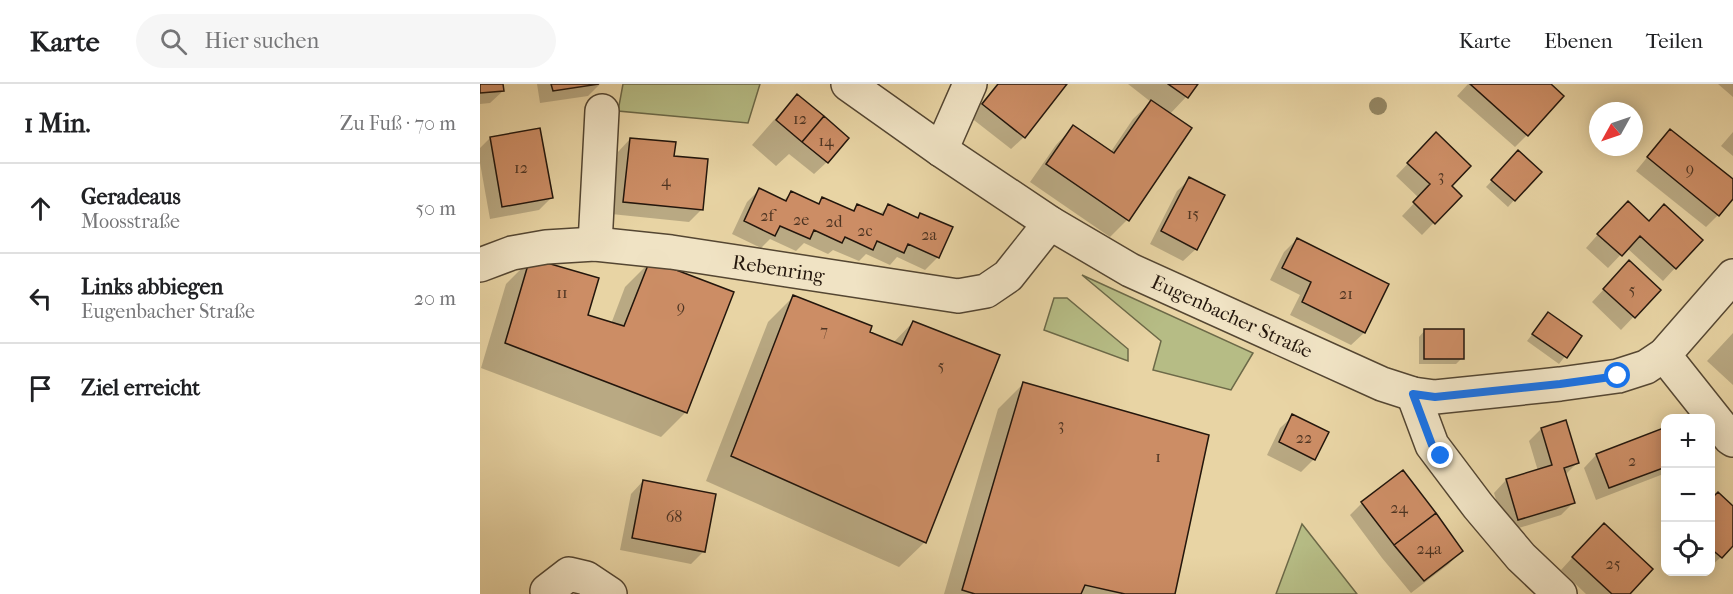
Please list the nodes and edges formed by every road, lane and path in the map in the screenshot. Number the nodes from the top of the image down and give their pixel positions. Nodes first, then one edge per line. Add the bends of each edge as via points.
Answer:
1 (848, 84) edge
2 (970, 84) edge
3 (602, 111) dead end
4 (940, 150) junction
5 (1050, 223) junction
6 (595, 244) junction
7 (480, 266) edge
8 (1733, 276) edge
9 (1664, 355) junction
10 (1413, 394) junction
11 (1733, 440) edge
12 (547, 591) dead end
13 (610, 594) edge
14 (1560, 594) edge

1 - 4 street, Eugenbacher Straße
2 - 4 street
3 - 6 street
4 - 5 street, Eugenbacher Straße
5 - 6 street, Rebenring via 1008,276 986,291 958,296
5 - 10 street, Eugenbacher Straße via 1130,270 1382,384
6 - 7 street, Rebenring via 512,253
8 - 9 street, Eugenbacher Straße
9 - 10 street, Eugenbacher Straße via 1646,367 1618,376 1435,397
9 - 11 street
10 - 14 street via 1432,445 1521,557
12 - 13 street via 569,574 586,578

